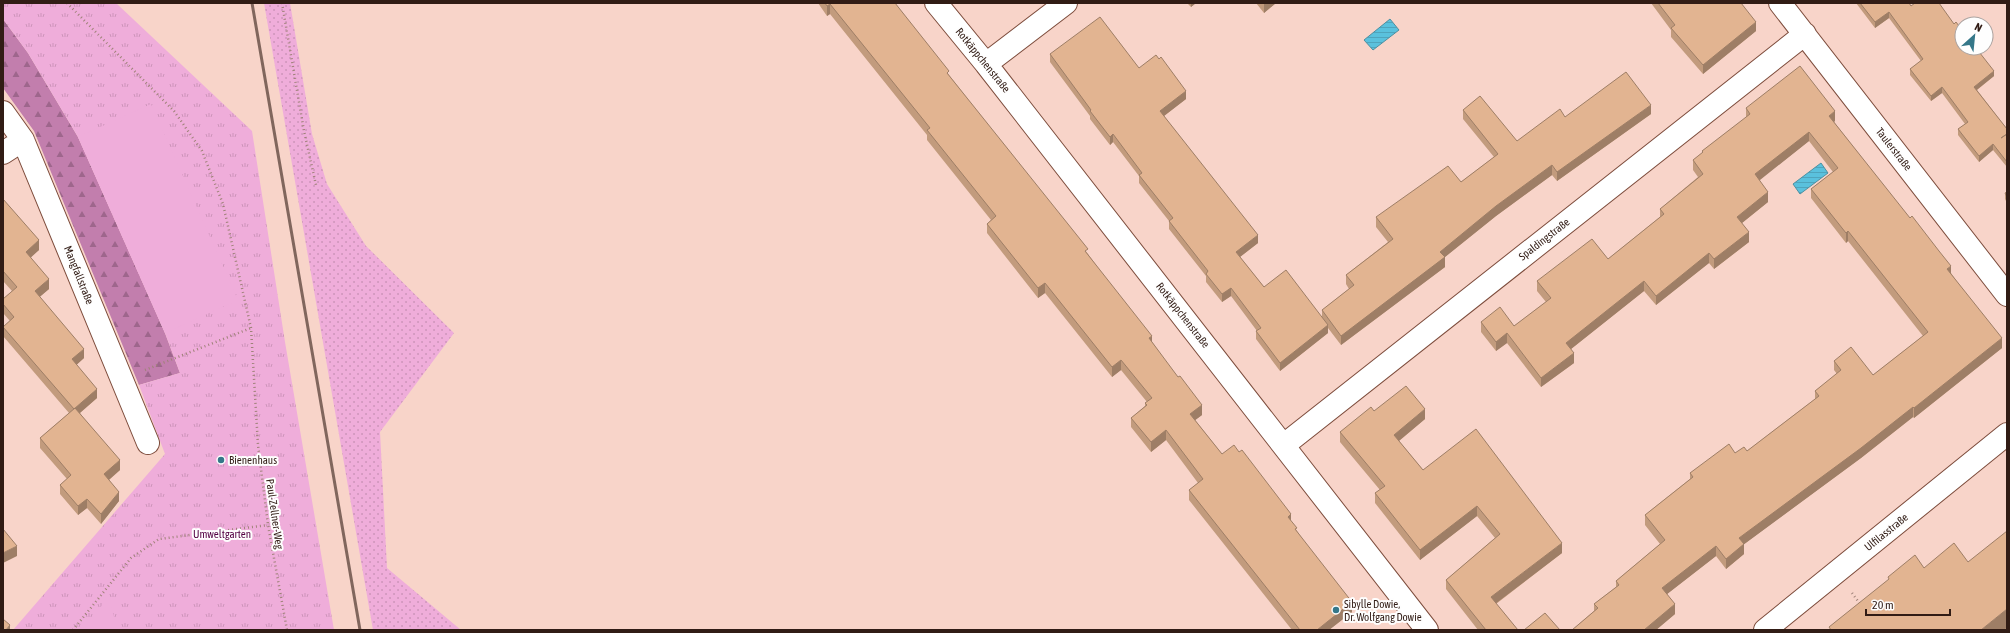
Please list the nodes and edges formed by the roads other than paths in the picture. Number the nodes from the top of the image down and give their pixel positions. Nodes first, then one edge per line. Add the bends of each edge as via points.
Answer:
1 (936, 3) edge
2 (1066, 3) edge
3 (1787, 5) edge
4 (1805, 34) junction
5 (986, 64) junction
6 (3, 112) edge
7 (23, 140) junction
8 (3, 153) edge
9 (2007, 295) edge
10 (2007, 434) edge
11 (148, 443) dead end
12 (1284, 445) junction
13 (1427, 630) edge
14 (1765, 630) edge

1 - 5 street, Rotkäppchenstraße
2 - 5 street
3 - 4 street, Taulerstraße
4 - 9 street, Taulerstraße
4 - 12 street, Spaldingstraße
5 - 12 street, Rotkäppchenstraße
6 - 7 street, Mangfallstraße
7 - 8 street
7 - 11 street, Mangfallstraße
10 - 14 street, Ulfilasstraße
12 - 13 street, Rotkäppchenstraße

